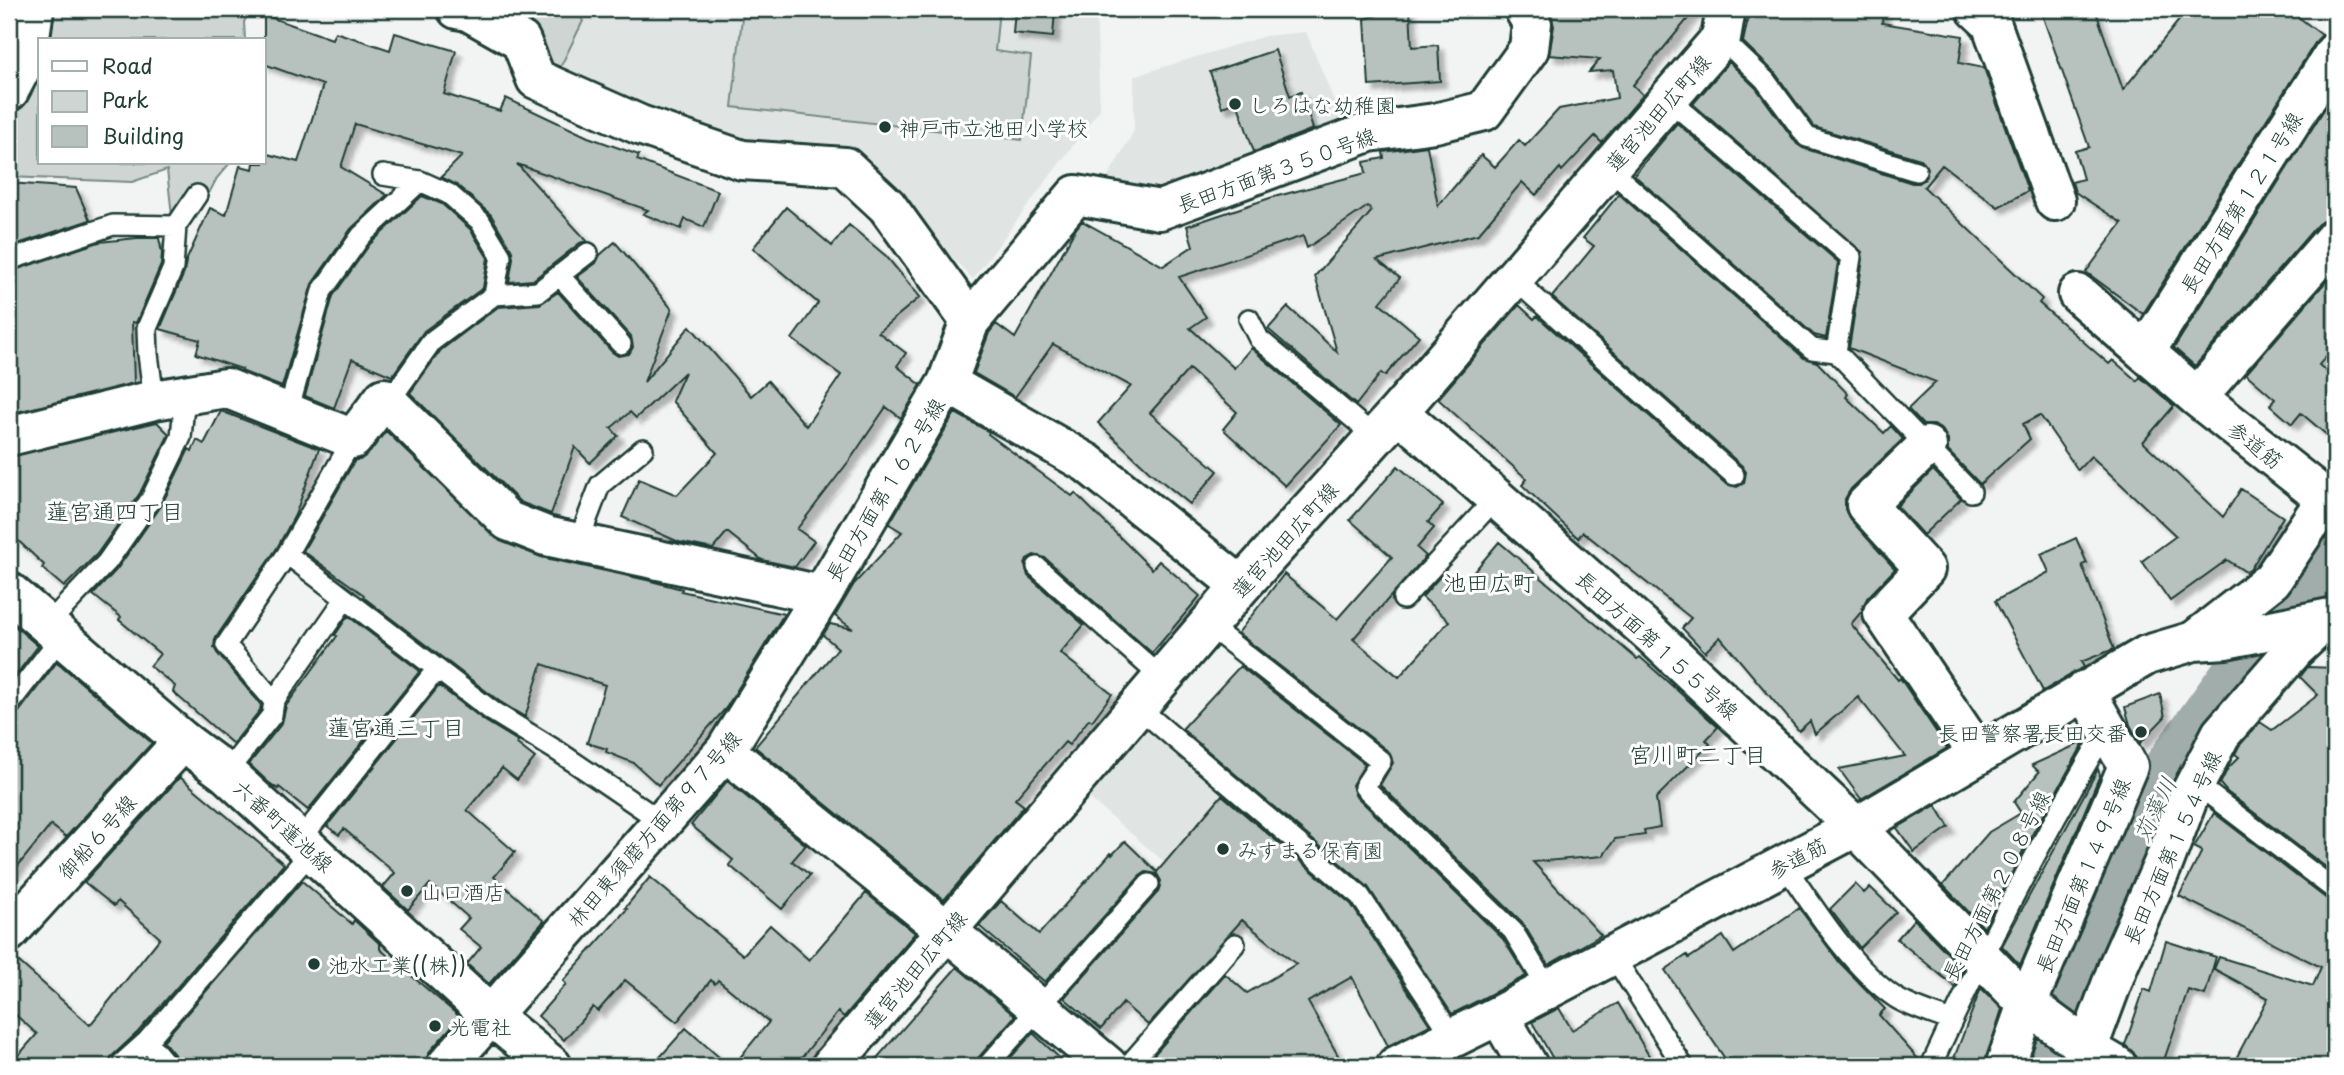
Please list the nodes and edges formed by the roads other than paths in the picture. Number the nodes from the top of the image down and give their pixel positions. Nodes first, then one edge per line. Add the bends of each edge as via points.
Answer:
1 (34, 9) edge
2 (457, 9) edge
3 (1524, 9) edge
4 (1976, 9) edge
5 (1724, 23) edge
6 (2335, 52) edge
7 (9, 91) edge
8 (1668, 99) junction
9 (1608, 168) junction
10 (1916, 171) dead end
11 (383, 175) dead end
12 (419, 181) junction
13 (197, 195) dead end
14 (1076, 195) joint
15 (2055, 201) dead end
16 (176, 226) junction
17 (2335, 238) edge
18 (588, 253) dead end
19 (9, 260) edge
20 (559, 275) junction
21 (1513, 278) junction
22 (2078, 294) dead end
23 (494, 295) junction
24 (1249, 319) dead end
25 (970, 321) junction
26 (621, 344) dead end
27 (1836, 352) junction
28 (2145, 352) junction
29 (947, 383) junction
30 (2197, 397) junction
31 (169, 398) junction
32 (386, 401) junction
33 (288, 412) junction
34 (1386, 425) junction
35 (9, 436) edge
36 (353, 439) junction
37 (1927, 446) junction
38 (643, 449) dead end
39 (1734, 475) dead end
40 (1971, 492) dead end
41 (1496, 498) junction
42 (578, 543) junction
43 (287, 554) junction
44 (1037, 567) dead end
45 (1241, 586) junction
46 (9, 592) edge
47 (822, 595) junction
48 (345, 599) junction
49 (1403, 599) dead end
50 (2323, 620) edge
51 (1208, 625) junction
52 (54, 631) junction
53 (2210, 640) junction
54 (437, 669) junction
55 (1162, 678) junction
56 (2085, 690) junction
57 (274, 701) junction
58 (9, 704) edge
59 (1138, 707) junction
60 (2107, 729) junction
61 (183, 741) junction
62 (725, 751) junction
63 (1978, 754) junction
64 (226, 773) junction
65 (2195, 783) junction
66 (662, 822) junction
67 (1856, 827) junction
68 (306, 846) junction
69 (1784, 864) junction
70 (1149, 884) dead end
71 (2335, 890) edge
72 (946, 930) junction
73 (9, 932) edge
74 (1235, 944) dead end
75 (1613, 955) junction
76 (1982, 957) junction
77 (1548, 989) junction
78 (2027, 1004) junction
79 (1039, 1008) junction
80 (490, 1015) junction
81 (1499, 1015) junction
82 (1952, 1021) junction
83 (1453, 1037) junction
84 (147, 1041) junction
85 (2095, 1060) edge
86 (120, 1066) edge
87 (168, 1066) edge
88 (446, 1066) edge
89 (552, 1066) edge
90 (831, 1066) edge
91 (987, 1066) edge
92 (1108, 1066) edge
93 (1128, 1066) edge
94 (1396, 1066) edge
95 (1528, 1066) edge
96 (1683, 1066) edge
97 (1931, 1066) edge
98 (2005, 1066) edge

1 - 7 street via 27,57
2 - 25 street via 521,41 536,79 640,125 742,160 845,167 887,206
3 - 14 street, 長田方面第３５０号線 via 1532,23 1529,49 1484,111 1369,132 1160,210
4 - 15 street via 1991,23
5 - 8 street, 蓮宮池田広町線
5 - 10 lane via 1807,137
6 - 28 street, 長田方面第１２１号線
8 - 9 street, 蓮宮池田広町線
8 - 27 lane via 1851,257
9 - 21 street, 蓮宮池田広町線
9 - 27 lane via 1812,349
11 - 12 lane
12 - 23 lane via 449,194 480,221 501,256
12 - 33 lane via 361,236 322,290
13 - 16 lane
14 - 25 street, 長田方面第１６２号線
16 - 19 lane via 113,225
16 - 31 lane via 173,268 148,328 148,354
17 - 30 street
18 - 20 lane
20 - 23 lane via 538,292
20 - 26 lane
21 - 34 street, 蓮宮池田広町線
21 - 39 lane
22 - 28 street
23 - 32 lane via 432,341
24 - 34 lane via 1259,339
25 - 29 street, 長田方面第１６２号線
27 - 37 lane
28 - 30 street
29 - 45 street via 1087,463
29 - 47 street, 長田方面第１６２号線
30 - 53 street, 参道筋 via 2326,499 2272,580
31 - 33 street via 226,388
31 - 35 street
31 - 52 lane via 181,437 151,499
32 - 36 street
32 - 42 street via 508,521
33 - 36 street
34 - 41 street, 長田方面第１５５号線
34 - 45 street, 蓮宮池田広町線
36 - 43 lane
37 - 40 lane
37 - 63 street via 1867,505 1925,569 1883,612
38 - 42 lane via 600,485
41 - 49 lane
41 - 67 street, 長田方面第１５５号線
42 - 47 street
43 - 48 lane
43 - 57 lane via 226,645
44 - 55 lane
45 - 51 street, 蓮宮池田広町線
46 - 52 street, 六番町蓮池線
47 - 62 street, 林田東須磨方面第９７号線
48 - 54 lane
48 - 57 lane
50 - 53 street
50 - 65 street, 長田方面第１５４号線 via 2221,734
51 - 55 street, 蓮宮池田広町線
51 - 77 lane via 1381,761 1364,787 1513,932
52 - 58 lane
52 - 61 street, 六番町蓮池線
53 - 56 street, 参道筋 via 2147,655
54 - 66 lane via 492,711
54 - 68 lane
55 - 59 street, 蓮宮池田広町線
56 - 60 street, 長田方面第１４９号線
56 - 63 street, 参道筋
57 - 64 lane via 272,715
59 - 72 street, 蓮宮池田広町線
59 - 83 lane via 1360,896
60 - 76 lane, 長田方面第２０８号線 via 2063,801
60 - 78 street, 長田方面第１４９号線 via 2128,766
61 - 64 street, 六番町蓮池線
61 - 73 street, 御船６号線
62 - 66 street, 林田東須磨方面第９７号線
62 - 72 street
63 - 67 street, 参道筋
64 - 68 street, 六番町蓮池線
65 - 71 lane
65 - 85 street, 長田方面第１５４号線 via 2119,964
66 - 80 street, 林田東須磨方面第９７号線
67 - 69 street, 参道筋
67 - 76 street, 長田方面第１５５号線
68 - 80 street, 六番町蓮池線
68 - 84 lane
69 - 75 street, 参道筋
69 - 82 lane via 1867,975 1898,999
70 - 79 lane
72 - 79 street
72 - 90 street, 蓮宮池田広町線
74 - 93 lane
75 - 77 street, 参道筋
75 - 96 lane
76 - 78 street, 長田方面第１５５号線
76 - 82 lane, 長田方面第２０８号線
77 - 81 street, 参道筋
78 - 85 street, 長田方面第１５５号線
78 - 98 street, 長田方面第１４９号線
79 - 91 lane
79 - 92 street
80 - 88 street, 林田東須磨方面第９７号線
80 - 89 street, 六番町蓮池線
81 - 83 street, 参道筋
81 - 95 street
82 - 97 lane, 長田方面第２０８号線
83 - 94 street, 参道筋
84 - 86 lane
84 - 87 lane

